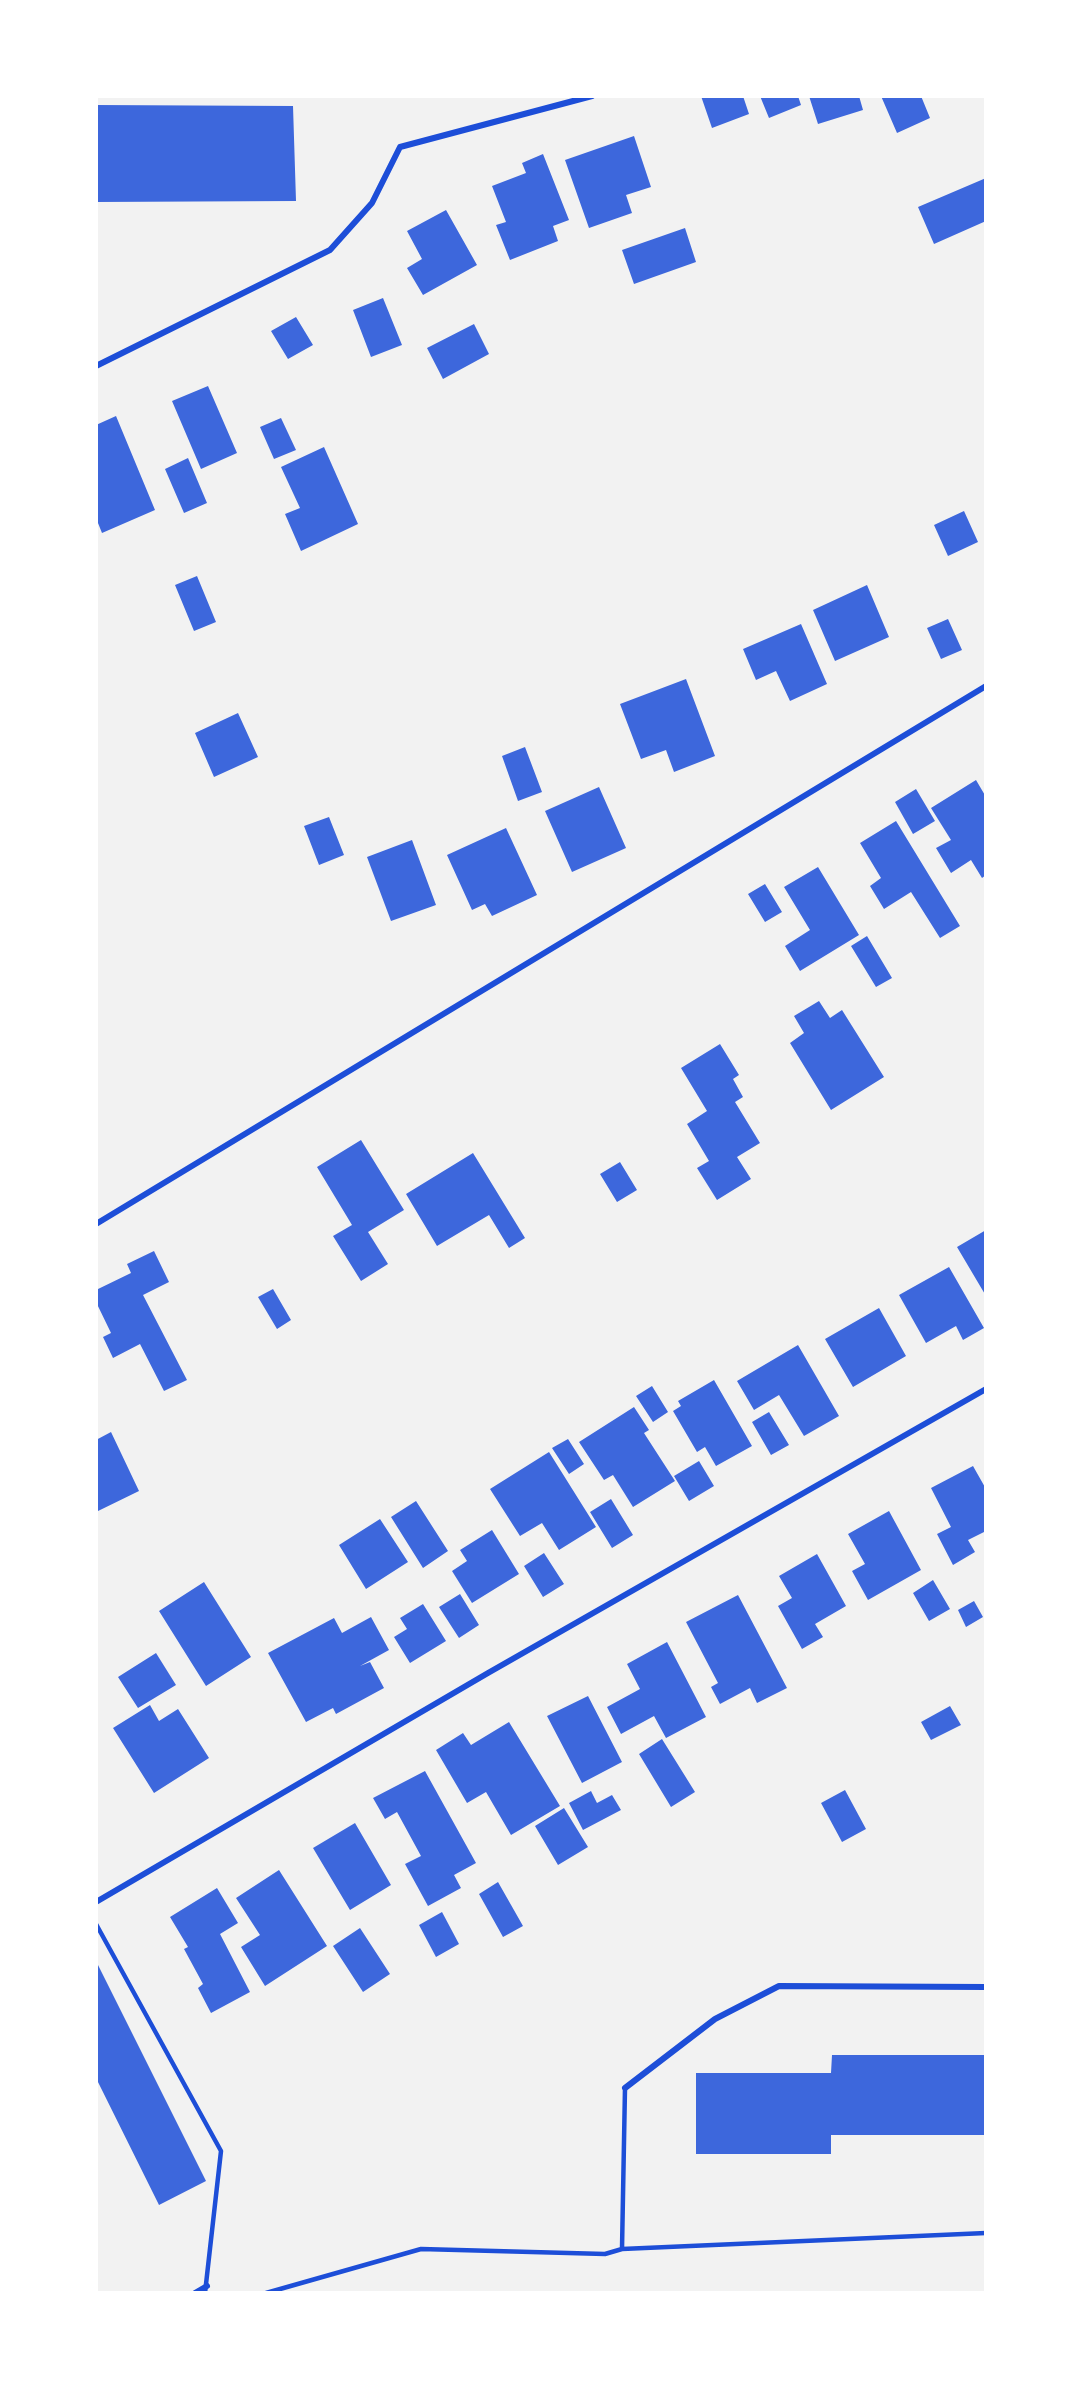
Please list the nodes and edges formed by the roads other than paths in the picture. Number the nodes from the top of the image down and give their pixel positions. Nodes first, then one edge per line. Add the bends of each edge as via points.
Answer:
1 (592, 96) edge
2 (96, 366) edge
3 (986, 686) edge
4 (96, 1224) edge
5 (986, 1389) edge
6 (96, 1902) edge
7 (96, 1924) edge
8 (986, 1987) edge
9 (624, 2088) joint
10 (986, 2233) edge
11 (622, 2249) junction
12 (206, 2290) edge
13 (195, 2293) edge
14 (266, 2293) edge

1 - 2 street via 400,147 372,203 330,250
3 - 4 street
5 - 6 street
7 - 12 lane via 221,2151
8 - 9 street via 779,1986 715,2019
9 - 11 lane
10 - 11 lane
11 - 14 lane via 605,2254 421,2249
12 - 13 street

